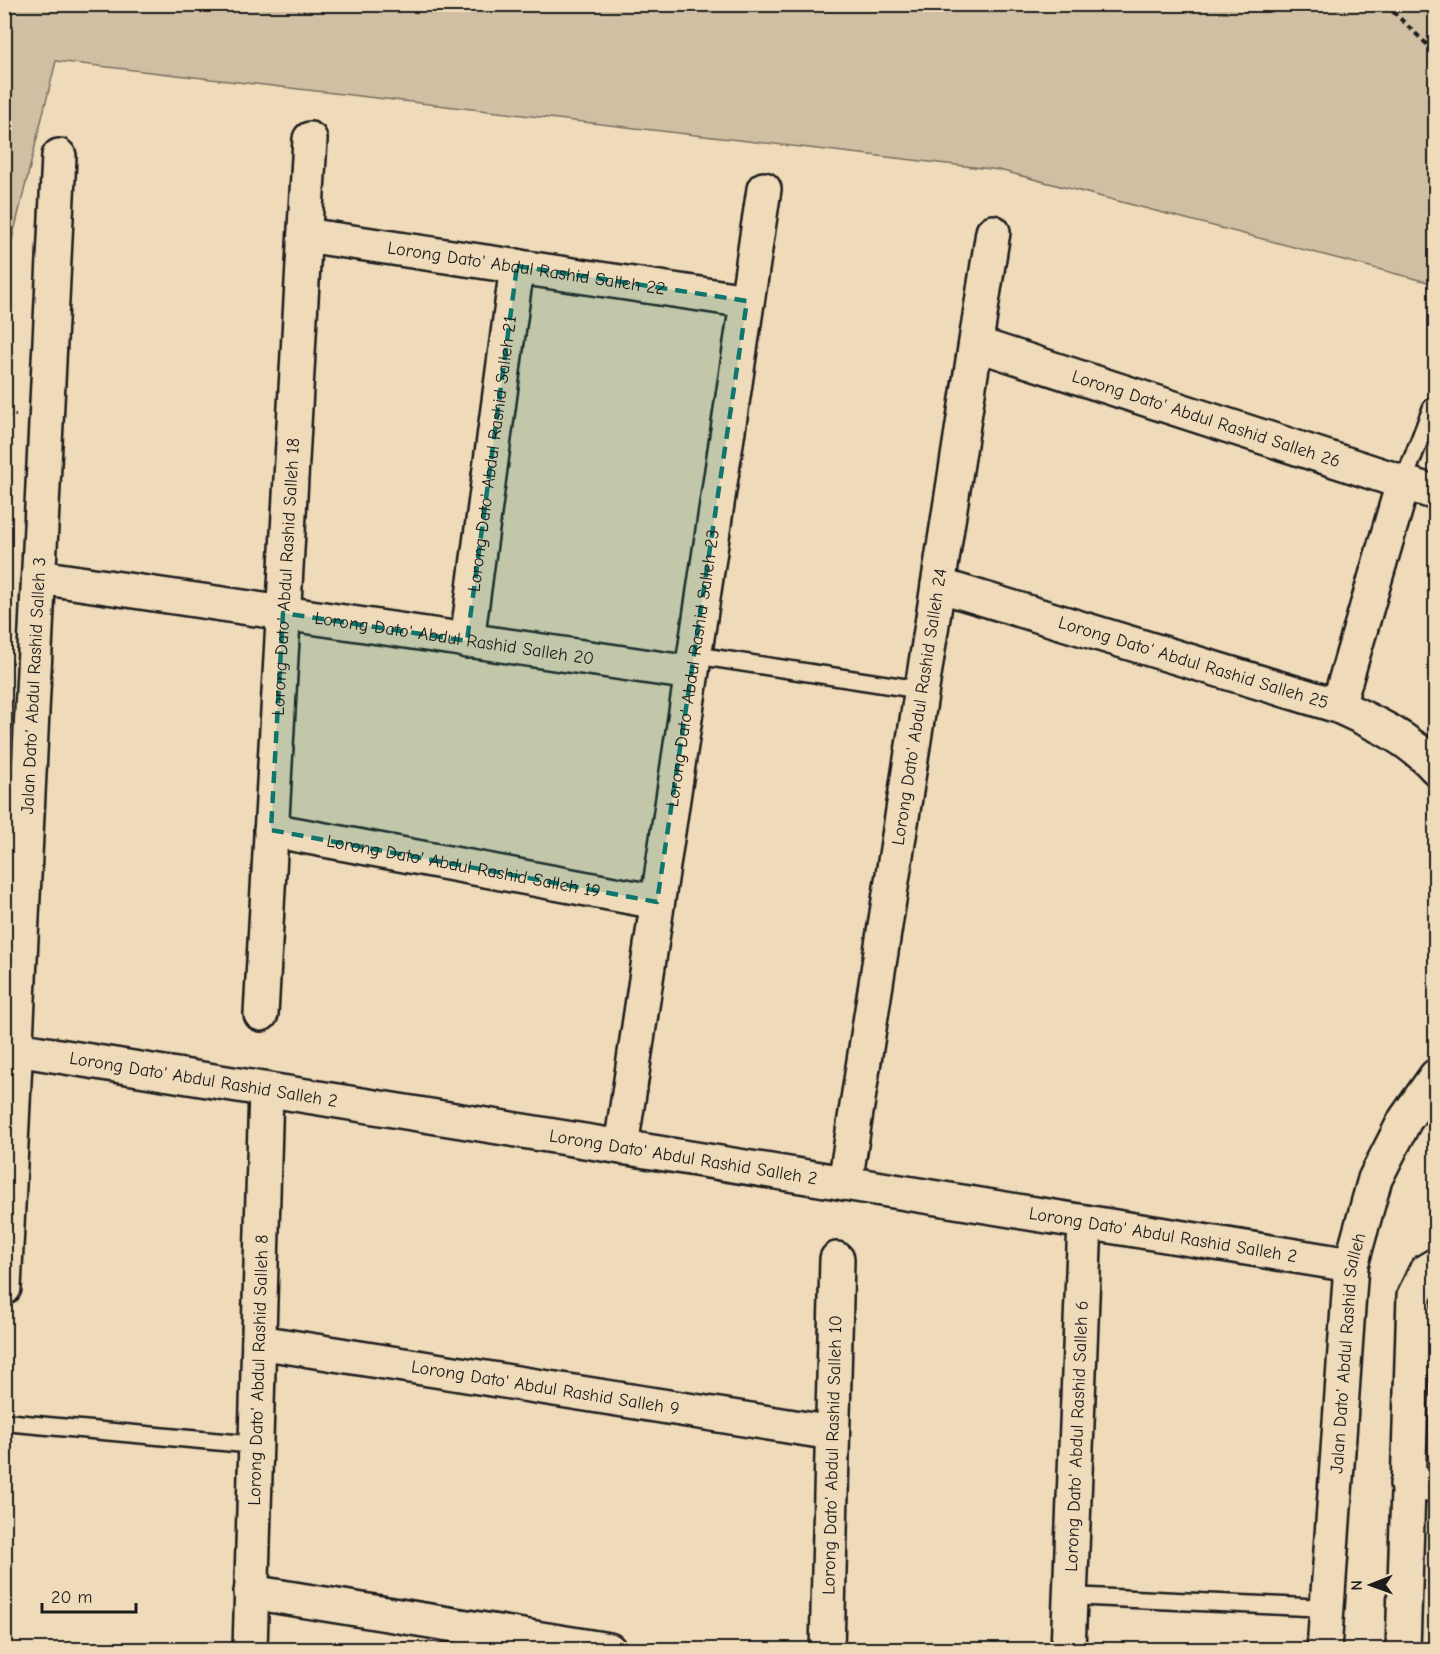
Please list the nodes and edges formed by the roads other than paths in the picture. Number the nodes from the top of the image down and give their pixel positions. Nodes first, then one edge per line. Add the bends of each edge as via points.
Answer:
1 (310, 139) dead end
2 (59, 156) dead end
3 (764, 189) dead end
4 (993, 232) dead end
5 (305, 236) junction
6 (517, 266) junction
7 (747, 301) junction
8 (976, 344) junction
9 (1436, 406) edge
10 (1403, 483) junction
11 (1436, 493) edge
12 (39, 577) junction
13 (938, 585) junction
14 (283, 613) junction
15 (467, 640) junction
16 (693, 664) junction
17 (922, 690) junction
18 (1338, 706) junction
19 (1436, 768) edge
20 (16, 826) edge
21 (272, 830) junction
22 (657, 902) junction
23 (261, 1014) dead end
24 (16, 1049) junction
25 (1436, 1076) edge
26 (266, 1089) junction
27 (621, 1147) junction
28 (844, 1183) junction
29 (1085, 1222) junction
30 (837, 1259) dead end
31 (1351, 1264) junction
32 (1436, 1265) edge
33 (4, 1288) edge
34 (259, 1342) junction
35 (4, 1422) edge
36 (832, 1432) junction
37 (256, 1445) junction
38 (1421, 1484) edge
39 (251, 1592) junction
40 (1070, 1596) junction
41 (1327, 1608) junction
42 (250, 1650) edge
43 (609, 1650) edge
44 (827, 1650) edge
45 (1068, 1650) edge
46 (1324, 1650) edge
47 (1403, 1650) edge

1 - 5 street, Lorong Dato' Abdul Rashid Salleh 18
2 - 12 street, Jalan Dato' Abdul Rashid Salleh 3
3 - 7 street, Lorong Dato' Abdul Rashid Salleh 23
4 - 8 street, Lorong Dato' Abdul Rashid Salleh 24
5 - 6 street, Lorong Dato' Abdul Rashid Salleh 22
5 - 14 street, Lorong Dato' Abdul Rashid Salleh 18
6 - 7 street, Lorong Dato' Abdul Rashid Salleh 22
6 - 15 street, Lorong Dato' Abdul Rashid Salleh 21
7 - 16 street, Lorong Dato' Abdul Rashid Salleh 23
8 - 10 street, Lorong Dato' Abdul Rashid Salleh 26
8 - 13 street, Lorong Dato' Abdul Rashid Salleh 24
9 - 10 lane via 1432,407
10 - 11 street, Lorong Dato' Abdul Rashid Salleh 26
10 - 18 street
12 - 14 street, Lorong Dato' Abdul Rashid Salleh 20
12 - 20 street, Jalan Dato' Abdul Rashid Salleh 3
13 - 17 street, Lorong Dato' Abdul Rashid Salleh 24
13 - 18 street, Lorong Dato' Abdul Rashid Salleh 25
14 - 15 street, Lorong Dato' Abdul Rashid Salleh 20
14 - 21 street, Lorong Dato' Abdul Rashid Salleh 18
15 - 16 street, Lorong Dato' Abdul Rashid Salleh 20
16 - 17 lane
16 - 22 street, Lorong Dato' Abdul Rashid Salleh 23
17 - 28 street, Lorong Dato' Abdul Rashid Salleh 24
18 - 19 street, Lorong Dato' Abdul Rashid Salleh 25 via 1408,742
20 - 24 street, Jalan Dato' Abdul Rashid Salleh 3
21 - 22 street, Lorong Dato' Abdul Rashid Salleh 19
21 - 23 street, Lorong Dato' Abdul Rashid Salleh 18
22 - 27 street, Lorong Dato' Abdul Rashid Salleh 23
24 - 26 street, Lorong Dato' Abdul Rashid Salleh 2
24 - 33 street, Jalan Dato' Abdul Rashid Salleh 3
25 - 31 street, Jalan Dato' Abdul Rashid Salleh via 1405,1120 1375,1179
26 - 27 street, Lorong Dato' Abdul Rashid Salleh 2
26 - 34 street, Lorong Dato' Abdul Rashid Salleh 8
27 - 28 street, Lorong Dato' Abdul Rashid Salleh 2
28 - 29 street, Lorong Dato' Abdul Rashid Salleh 2
29 - 31 street, Lorong Dato' Abdul Rashid Salleh 2
29 - 40 street, Lorong Dato' Abdul Rashid Salleh 6
30 - 36 street, Lorong Dato' Abdul Rashid Salleh 10
31 - 41 street, Jalan Dato' Abdul Rashid Salleh
32 - 38 street via 1426,1270 1414,1296
34 - 36 street, Lorong Dato' Abdul Rashid Salleh 9
34 - 37 street, Lorong Dato' Abdul Rashid Salleh 8
35 - 37 lane
36 - 44 street, Lorong Dato' Abdul Rashid Salleh 10
37 - 39 street, Lorong Dato' Abdul Rashid Salleh 8
38 - 47 street
39 - 42 street, Lorong Dato' Abdul Rashid Salleh 8
39 - 43 street
40 - 41 lane
40 - 45 street, Lorong Dato' Abdul Rashid Salleh 6
41 - 46 street, Jalan Dato' Abdul Rashid Salleh

